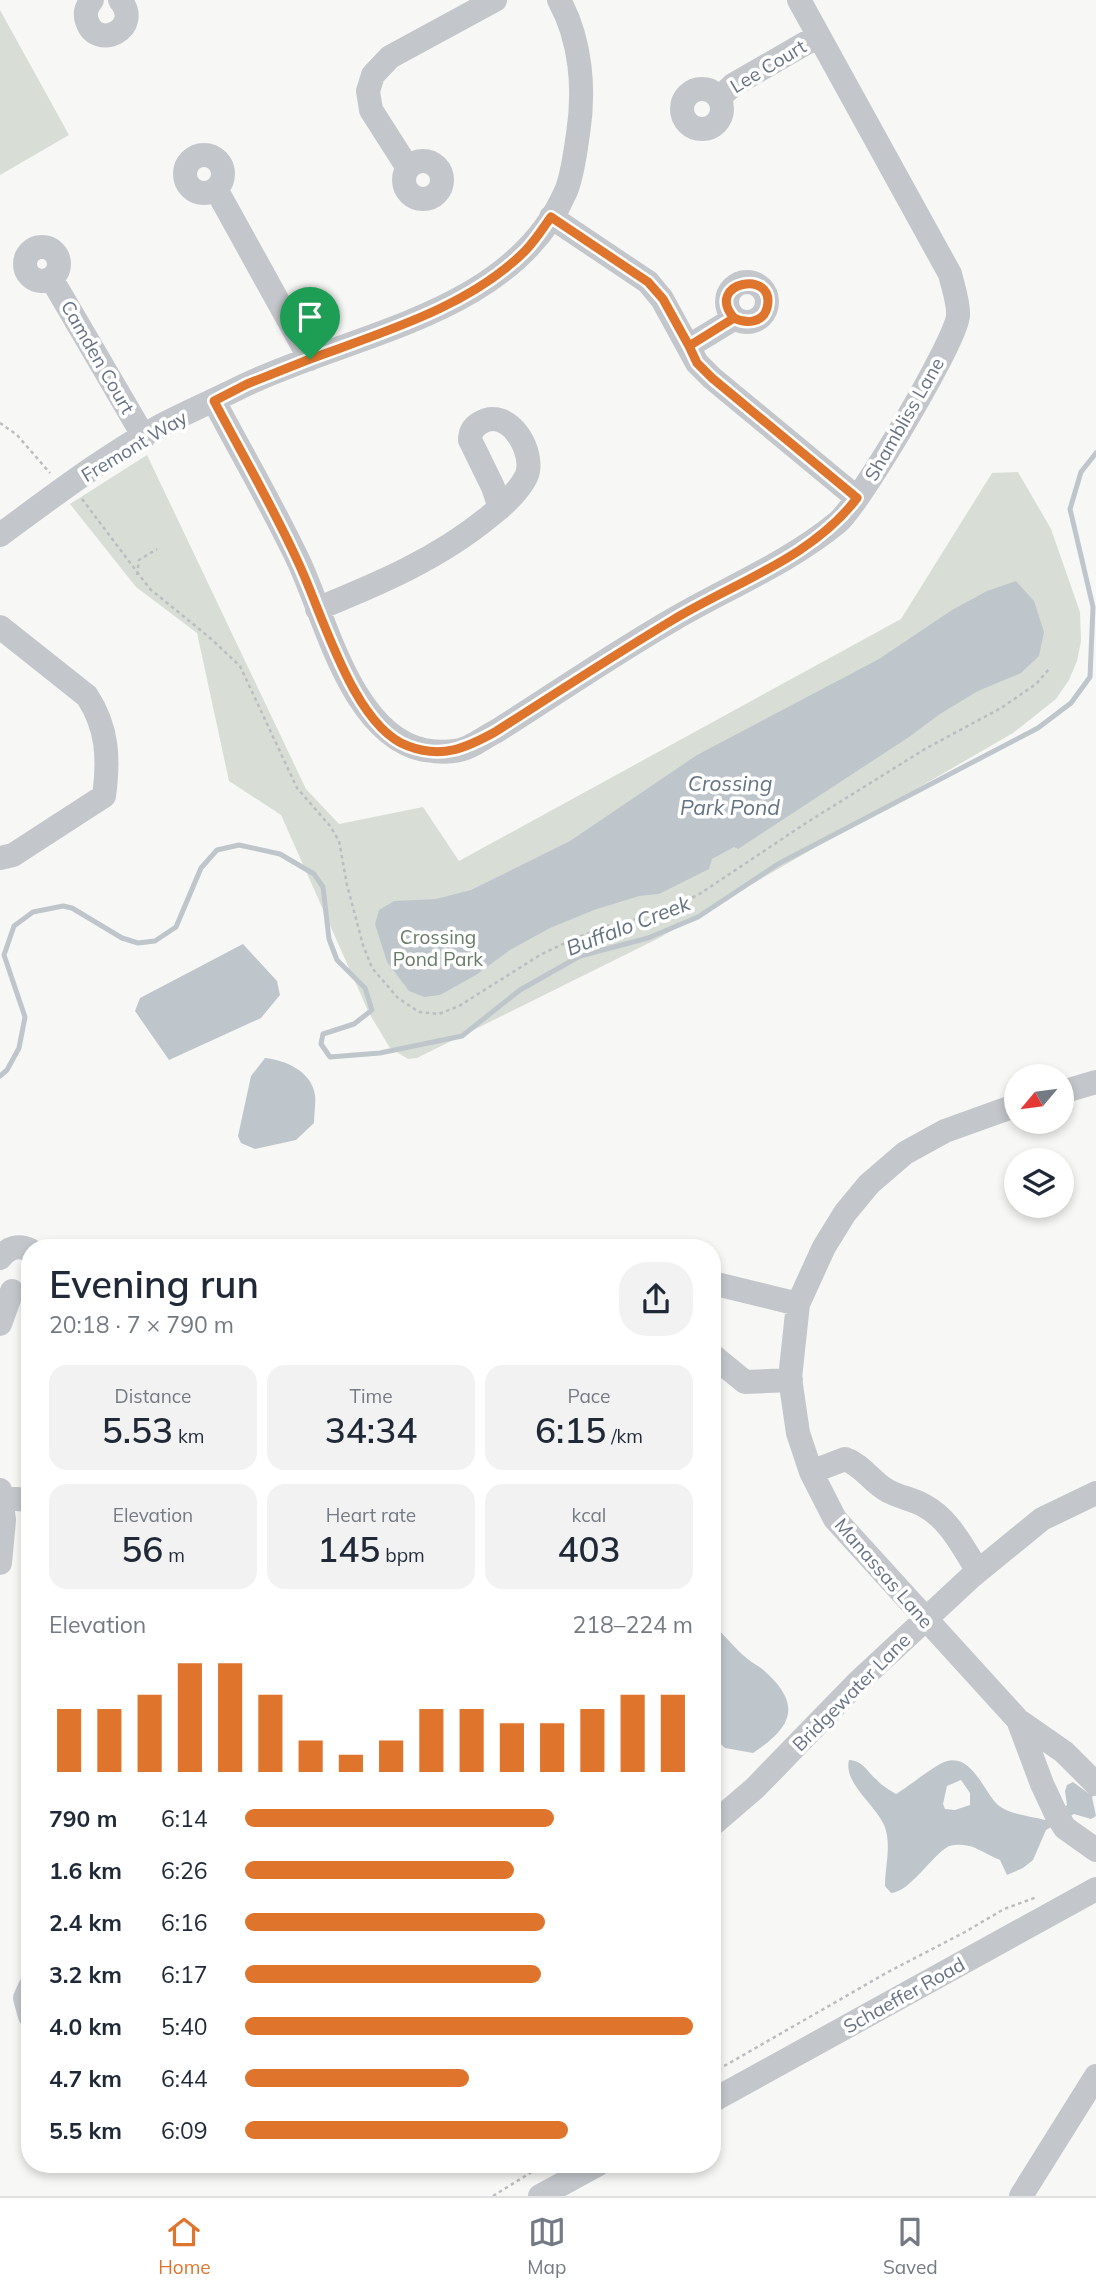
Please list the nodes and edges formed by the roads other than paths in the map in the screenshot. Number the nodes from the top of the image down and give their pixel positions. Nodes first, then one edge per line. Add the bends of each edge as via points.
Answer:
1 (92, 0) edge
2 (120, 0) edge
3 (495, 0) edge
4 (559, 0) edge
5 (799, 0) edge
6 (818, 36) junction
7 (719, 98) dead end
8 (408, 168) dead end
9 (216, 189) dead end
10 (551, 217) junction
11 (51, 278) dead end
12 (734, 318) dead end
13 (689, 346) junction
14 (310, 359) junction
15 (214, 401) junction
16 (144, 437) junction
17 (857, 498) junction
18 (500, 508) dead end
19 (0, 536) edge
20 (317, 609) junction
21 (0, 627) edge
22 (0, 858) edge
23 (1096, 1082) edge
24 (1074, 1088) edge
25 (1004, 1110) edge
26 (21, 1247) edge
27 (0, 1258) edge
28 (721, 1285) edge
29 (14, 1287) edge
30 (798, 1304) junction
31 (0, 1324) edge
32 (721, 1362) edge
33 (791, 1380) junction
34 (811, 1472) junction
35 (1096, 1493) edge
36 (1, 1494) edge
37 (21, 1498) edge
38 (0, 1563) edge
39 (978, 1571) junction
40 (925, 1620) junction
41 (1018, 1720) junction
42 (1087, 1774) edge
43 (1045, 1793) junction
44 (721, 1817) edge
45 (1096, 1850) edge
46 (1096, 1889) edge
47 (1096, 2076) edge
48 (721, 2096) edge
49 (582, 2173) edge
50 (540, 2196) edge
51 (1021, 2196) edge

1 - 2 street via 86,19 93,31 105,36 118,32 126,21
3 - 8 street via 390,57 373,75 368,91 371,110
4 - 10 street, Fremont Way via 576,46 581,117 566,190
5 - 6 street, Shambliss Lane
6 - 7 street, Lee Court via 733,85
6 - 17 street, Shambliss Lane via 950,274 958,314 941,358
9 - 14 street
10 - 13 street via 648,282
10 - 14 street, Fremont Way via 526,250 486,284 412,321
11 - 16 street, Camden Court
12 - 13 street
13 - 17 street via 712,378
14 - 15 street, Fremont Way
15 - 16 street, Fremont Way
15 - 20 street, Shambliss Lane via 299,563
16 - 19 street, Fremont Way via 65,487
17 - 20 street, Shambliss Lane via 841,519 809,545 672,620 464,749 436,752 407,746 384,730 364,706
18 - 20 street via 438,554
21 - 22 street via 88,696 105,736 108,765 104,796 13,855
23 - 24 street
25 - 30 street, Manassas Lane via 945,1131 905,1153 869,1184 824,1247
26 - 27 street
28 - 30 street
29 - 31 street
30 - 33 street, Manassas Lane
32 - 33 street via 745,1382
33 - 34 street, Manassas Lane via 798,1433
34 - 39 street via 845,1459 856,1463 886,1490 937,1513
34 - 40 street, Manassas Lane via 835,1519
35 - 39 street, Bridgewater Lane via 1042,1519
36 - 37 street
36 - 38 street via 5,1520
39 - 40 street, Bridgewater Lane
40 - 41 street, Manassas Lane
40 - 44 street, Bridgewater Lane
41 - 42 street via 1048,1739
41 - 43 street, Manassas Lane
42 - 43 street via 1056,1770
43 - 45 street, Manassas Lane via 1065,1828
46 - 48 street, Schaeffer Road
47 - 51 street
49 - 50 street

